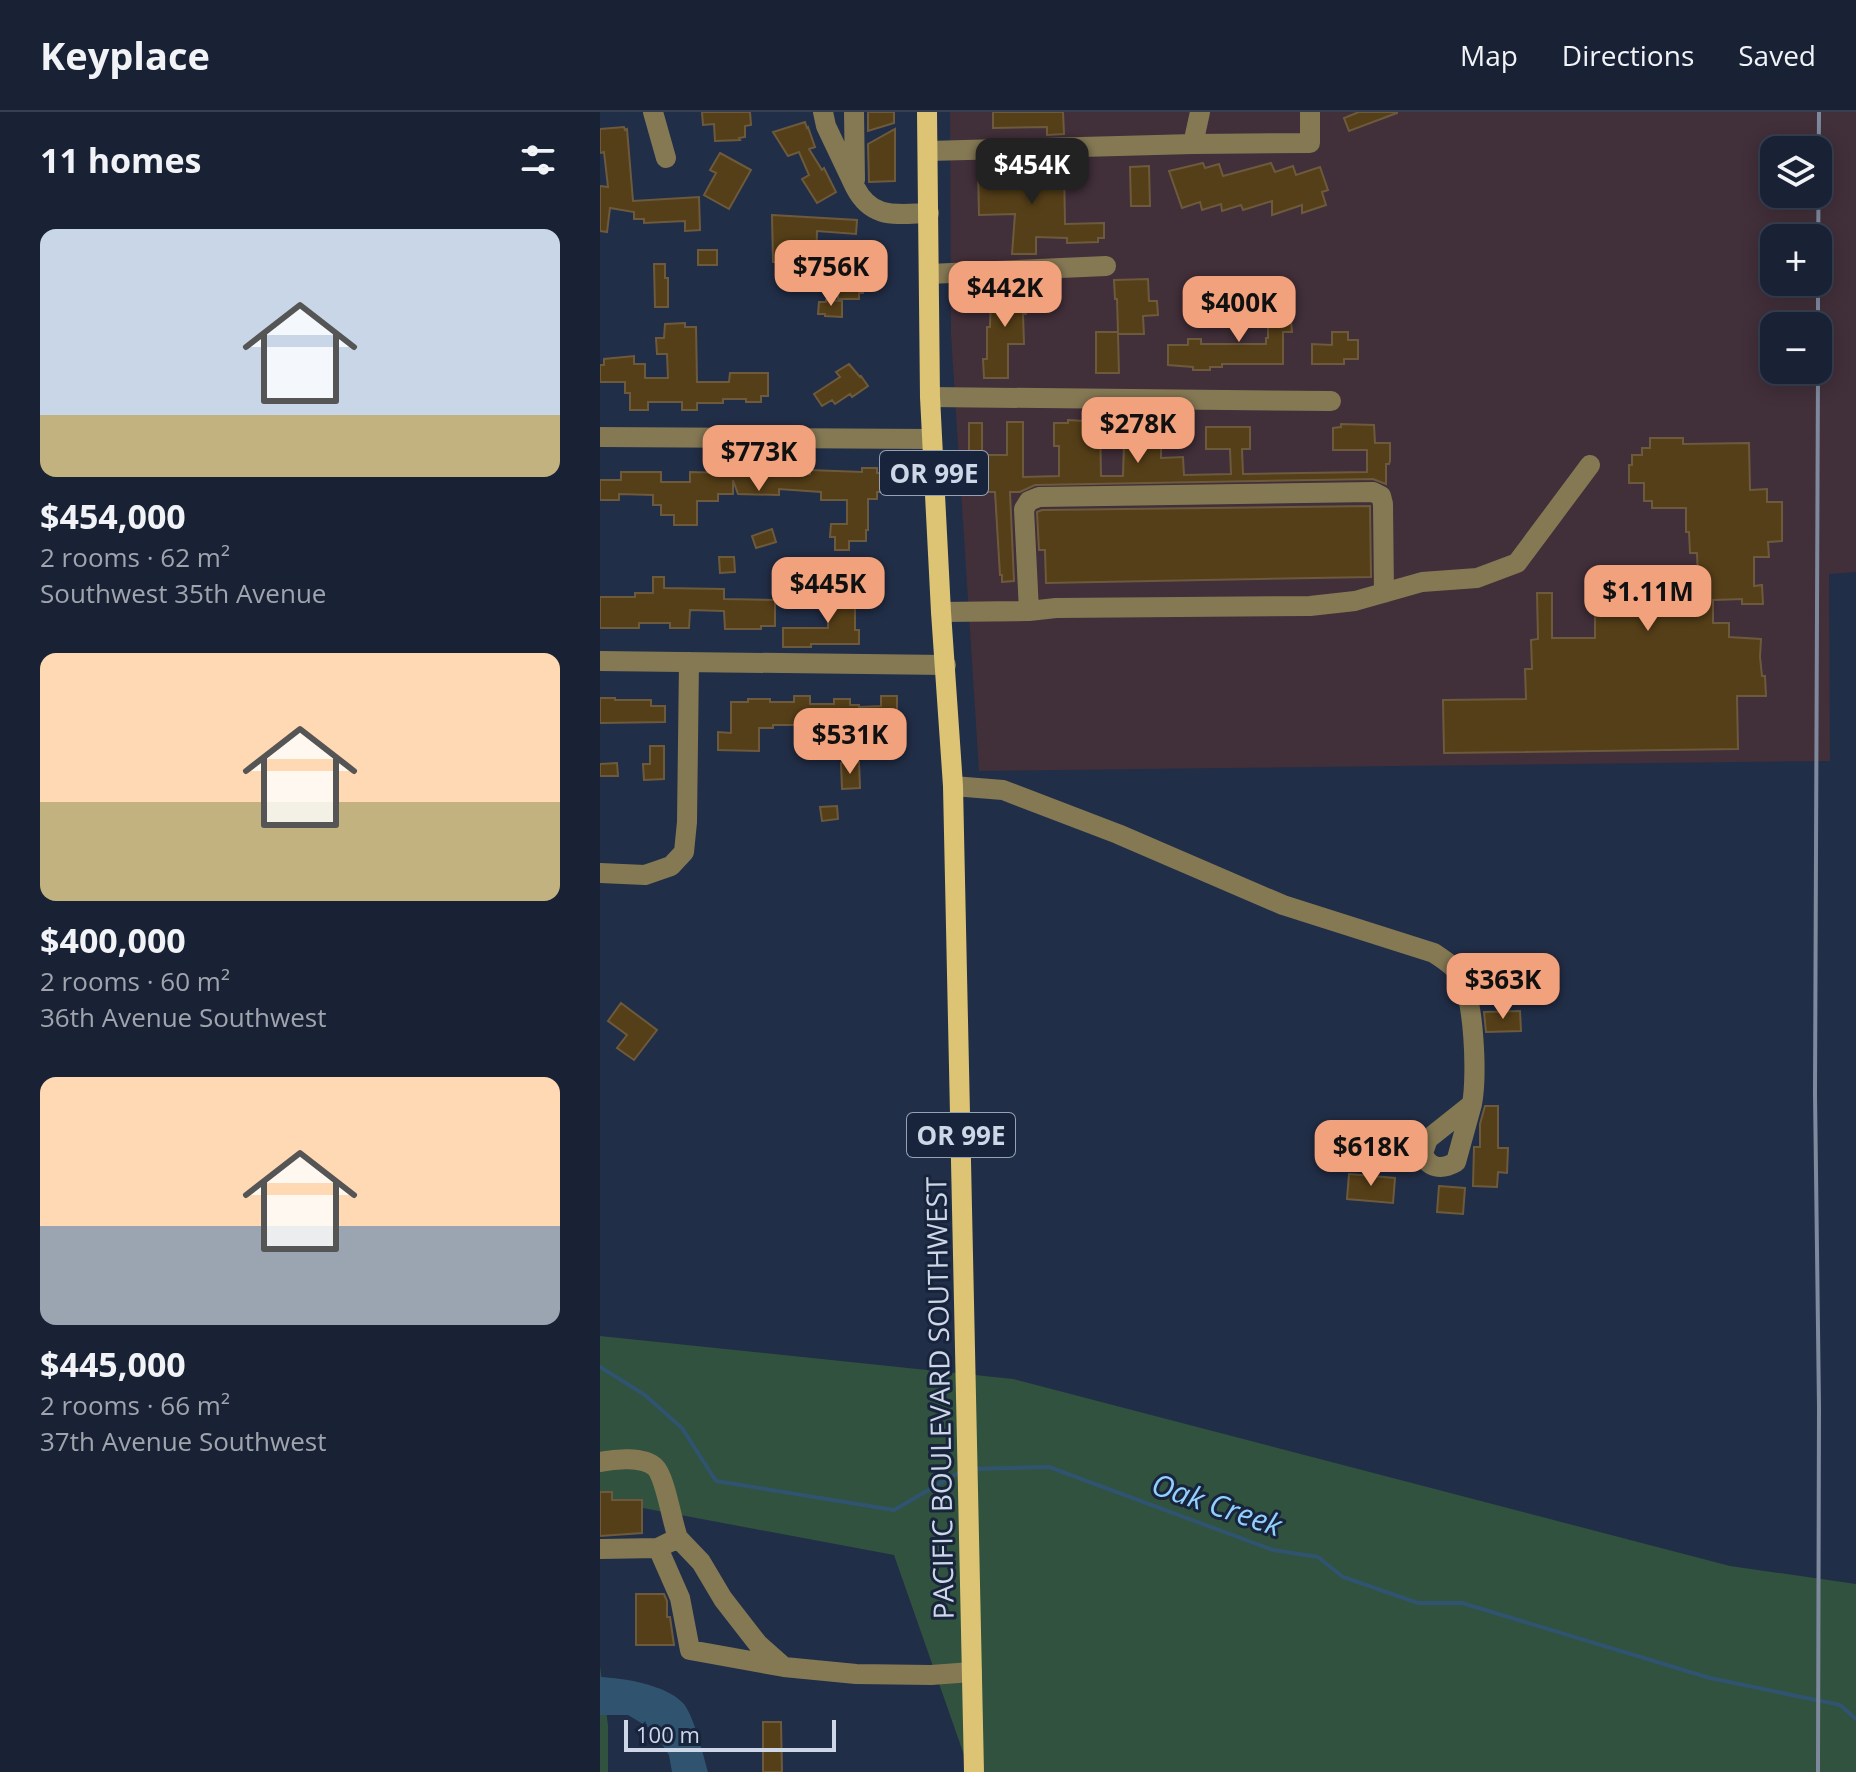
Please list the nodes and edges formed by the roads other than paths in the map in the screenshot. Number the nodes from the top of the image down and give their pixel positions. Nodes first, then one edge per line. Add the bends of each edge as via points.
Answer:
1 (653, 112) edge
2 (823, 112) edge
3 (854, 112) edge
4 (927, 112) edge
5 (1200, 112) edge
6 (1310, 112) edge
7 (1193, 144) junction
8 (928, 151) junction
9 (666, 158) dead end
10 (855, 187) junction
11 (929, 213) junction
12 (1106, 266) dead end
13 (929, 274) junction
14 (930, 397) junction
15 (1331, 401) dead end
16 (600, 437) edge
17 (932, 439) junction
18 (1590, 465) dead end
19 (1384, 593) junction
20 (1029, 611) junction
21 (941, 612) junction
22 (600, 661) edge
23 (689, 662) junction
24 (946, 665) junction
25 (953, 786) junction
26 (600, 873) edge
27 (1472, 1104) dead end
28 (600, 1462) edge
29 (678, 1538) junction
30 (658, 1548) junction
31 (600, 1549) edge
32 (784, 1667) junction
33 (972, 1672) junction
34 (974, 1772) edge

1 - 9 street
2 - 10 street
3 - 10 street
4 - 8 main road, PACIFIC BOULEVARD SOUTHWEST / OR 99E
5 - 7 street
6 - 7 street via 1310,143
7 - 8 street
8 - 11 main road, PACIFIC BOULEVARD SOUTHWEST / OR 99E
10 - 11 street via 875,211
11 - 13 main road, PACIFIC BOULEVARD SOUTHWEST / OR 99E
12 - 13 street
13 - 14 main road, PACIFIC BOULEVARD SOUTHWEST / OR 99E
14 - 15 street
14 - 17 main road, PACIFIC BOULEVARD SOUTHWEST / OR 99E
16 - 17 street
17 - 21 main road, PACIFIC BOULEVARD SOUTHWEST / OR 99E
18 - 19 street via 1517,563 1477,578 1422,582
19 - 20 street via 1310,606
19 - 20 street via 1383,504 1373,492 1039,497 1024,509
20 - 21 street
21 - 24 main road, PACIFIC BOULEVARD SOUTHWEST / OR 99E
22 - 23 street
23 - 24 street
23 - 26 street via 684,852 671,866 645,875
24 - 25 main road, PACIFIC BOULEVARD SOUTHWEST / OR 99E
25 - 27 street via 1003,790 1283,905 1434,953 1460,974 1465,988 1475,1076
25 - 33 main road, PACIFIC BOULEVARD SOUTHWEST / OR 99E
28 - 29 street via 629,1459 656,1467
29 - 30 street
29 - 32 street via 758,1644
30 - 31 street
30 - 32 street via 680,1598 690,1650
32 - 33 street via 856,1674
33 - 34 main road, PACIFIC BOULEVARD SOUTHWEST / OR 99E

